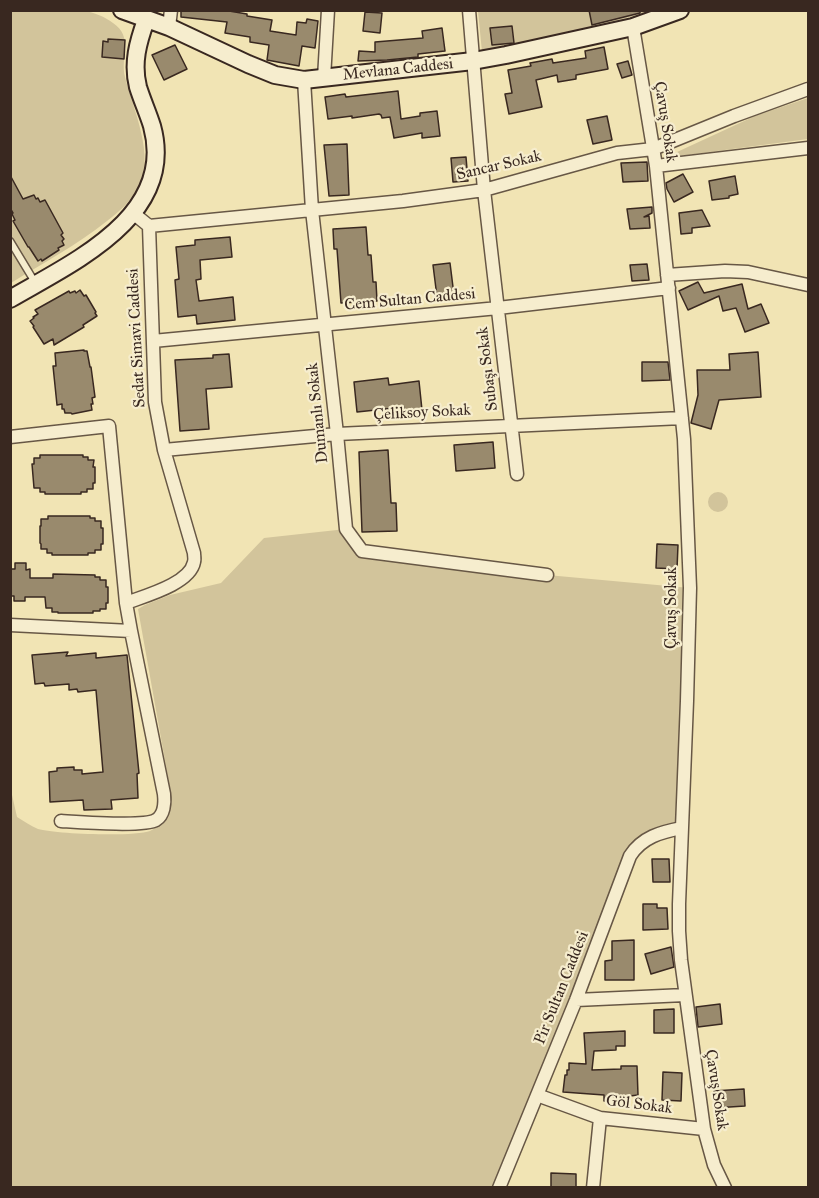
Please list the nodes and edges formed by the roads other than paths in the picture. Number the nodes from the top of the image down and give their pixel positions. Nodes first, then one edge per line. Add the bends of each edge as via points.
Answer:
1 (122, 10) edge
2 (328, 10) edge
3 (469, 10) edge
4 (680, 10) edge
5 (170, 19) edge
6 (146, 20) junction
7 (633, 27) junction
8 (473, 61) junction
9 (324, 78) junction
10 (304, 80) junction
11 (808, 89) edge
12 (808, 148) edge
13 (653, 149) junction
14 (656, 166) junction
15 (484, 190) junction
16 (312, 210) junction
17 (133, 213) junction
18 (149, 226) junction
19 (10, 241) edge
20 (668, 281) junction
21 (36, 284) junction
22 (808, 285) edge
23 (10, 299) edge
24 (498, 308) junction
25 (325, 324) junction
26 (153, 341) junction
27 (682, 418) junction
28 (511, 425) junction
29 (337, 434) junction
30 (10, 437) edge
31 (164, 450) junction
32 (517, 474) dead end
33 (547, 575) dead end
34 (126, 603) junction
35 (10, 625) edge
36 (130, 631) junction
37 (61, 821) dead end
38 (682, 828) junction
39 (685, 995) junction
40 (576, 1000) junction
41 (537, 1095) junction
42 (600, 1118) junction
43 (704, 1130) junction
44 (499, 1188) edge
45 (593, 1188) edge
46 (725, 1188) edge

1 - 6 street, Mevlana Caddesi
2 - 9 street
3 - 8 street, Subaşı Sokak
4 - 7 street, Mevlana Caddesi
5 - 6 street, Mevlana Caddesi
5 - 10 street, Mevlana Caddesi via 243,62 276,75
6 - 17 street via 135,63 152,126 155,166 149,188
7 - 8 street, Mevlana Caddesi
7 - 13 street, Çavuş Sokak
8 - 9 street, Mevlana Caddesi
8 - 15 street, Subaşı Sokak
9 - 10 street, Mevlana Caddesi
10 - 16 street, Dumanlı Sokak
11 - 13 street, Sancar Sokak
12 - 14 street
13 - 14 street, Çavuş Sokak
13 - 15 street, Sancar Sokak via 617,153
14 - 20 street, Çavuş Sokak
15 - 16 street, Sancar Sokak
15 - 24 street, Subaşı Sokak
16 - 18 street, Sancar Sokak
16 - 25 street, Dumanlı Sokak
17 - 18 street
17 - 21 street via 107,240
18 - 26 street, Sedat Simavi Caddesi
19 - 21 lane
20 - 22 street, Cem Sultan Caddesi via 725,271
20 - 24 street, Cem Sultan Caddesi
20 - 27 street, Çavuş Sokak
21 - 23 street
24 - 25 street, Cem Sultan Caddesi
24 - 28 street, Subaşı Sokak
25 - 26 street, Cem Sultan Caddesi
25 - 29 street, Dumanlı Sokak
26 - 31 street, Sedat Simavi Caddesi via 155,402
27 - 28 street, Çeliksoy Sokak
27 - 38 street, Çavuş Sokak via 690,588
28 - 29 street, Çeliksoy Sokak
28 - 32 street, Subaşı Sokak
29 - 31 street, Çeliksoy Sokak
29 - 33 street, Dumanlı Sokak via 346,529 362,551
30 - 34 street via 109,426
31 - 34 street, Sedat Simavi Caddesi via 194,563 186,575 170,586
34 - 36 street
35 - 36 street
36 - 37 street via 165,804 155,820 144,822
38 - 39 street, Çavuş Sokak via 679,931
38 - 40 street, Pir Sultan Caddesi via 651,837 630,856
39 - 40 street
39 - 43 street, Çavuş Sokak
40 - 41 street, Pir Sultan Caddesi
41 - 42 street, Göl Sokak
41 - 44 street, Pir Sultan Caddesi
42 - 43 street, Göl Sokak
42 - 45 street
43 - 46 street, Çavuş Sokak

